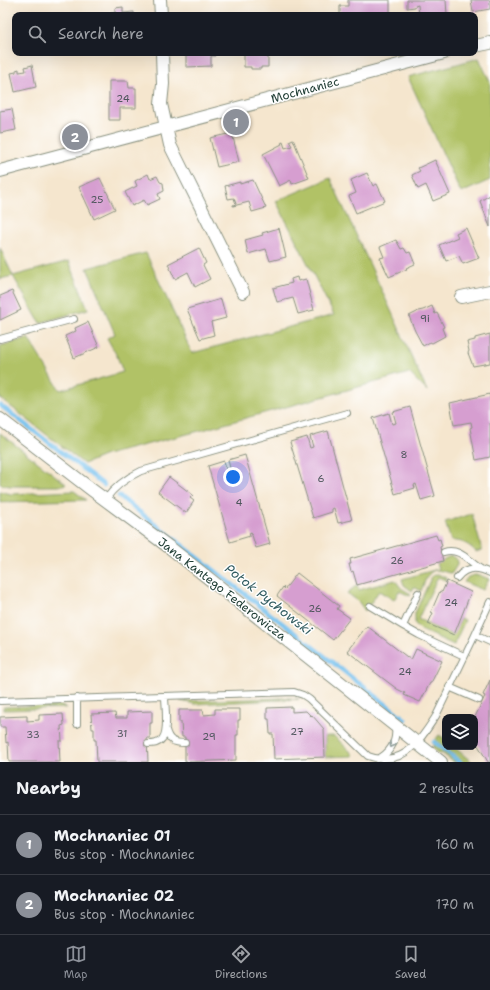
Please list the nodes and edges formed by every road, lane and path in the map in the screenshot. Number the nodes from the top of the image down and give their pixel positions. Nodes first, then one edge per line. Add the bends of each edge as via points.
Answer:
1 (160, 0) edge
2 (160, 12) edge
3 (490, 43) edge
4 (478, 45) edge
5 (162, 56) edge
6 (433, 56) edge
7 (166, 126) junction
8 (0, 171) edge
9 (490, 291) edge
10 (243, 292) dead end
11 (461, 298) dead end
12 (74, 319) dead end
13 (0, 339) edge
14 (347, 414) dead end
15 (0, 419) edge
16 (105, 500) junction
17 (444, 552) dead end
18 (481, 568) junction
19 (490, 573) edge
20 (457, 578) dead end
21 (418, 593) dead end
22 (490, 602) edge
23 (370, 606) dead end
24 (403, 626) junction
25 (475, 635) junction
26 (490, 642) edge
27 (464, 656) junction
28 (450, 687) junction
29 (164, 696) junction
30 (77, 698) junction
31 (479, 700) dead end
32 (0, 701) edge
33 (77, 724) dead end
34 (394, 725) junction
35 (166, 729) junction
36 (185, 743) dead end
37 (417, 743) junction
38 (148, 744) dead end
39 (378, 758) junction
40 (441, 762) edge

1 - 2 street
3 - 4 street
5 - 7 street via 161,104
6 - 7 street, Mochnaniec
7 - 8 street, Mochnaniec
7 - 10 street via 170,145
9 - 11 street
12 - 13 lane
14 - 16 lane via 141,471 127,477
15 - 16 street, Jana Kantego Federowicza
16 - 34 street, Jana Kantego Federowicza via 169,547
17 - 18 lane via 459,553
18 - 19 lane
18 - 20 lane via 467,570
21 - 24 lane
22 - 25 lane
23 - 24 lane
24 - 27 lane
25 - 26 lane
25 - 27 lane
27 - 28 lane
28 - 31 lane
28 - 37 lane via 436,716
29 - 30 lane
29 - 35 lane
29 - 39 lane via 299,693 309,699 368,756
30 - 32 lane
30 - 33 lane
34 - 37 street, Jana Kantego Federowicza
34 -> 39 lane via 396,737 392,746
35 - 36 lane via 172,741
35 - 38 lane via 163,739 155,744
37 - 39 lane via 398,758
37 - 40 street, Jana Kantego Federowicza

